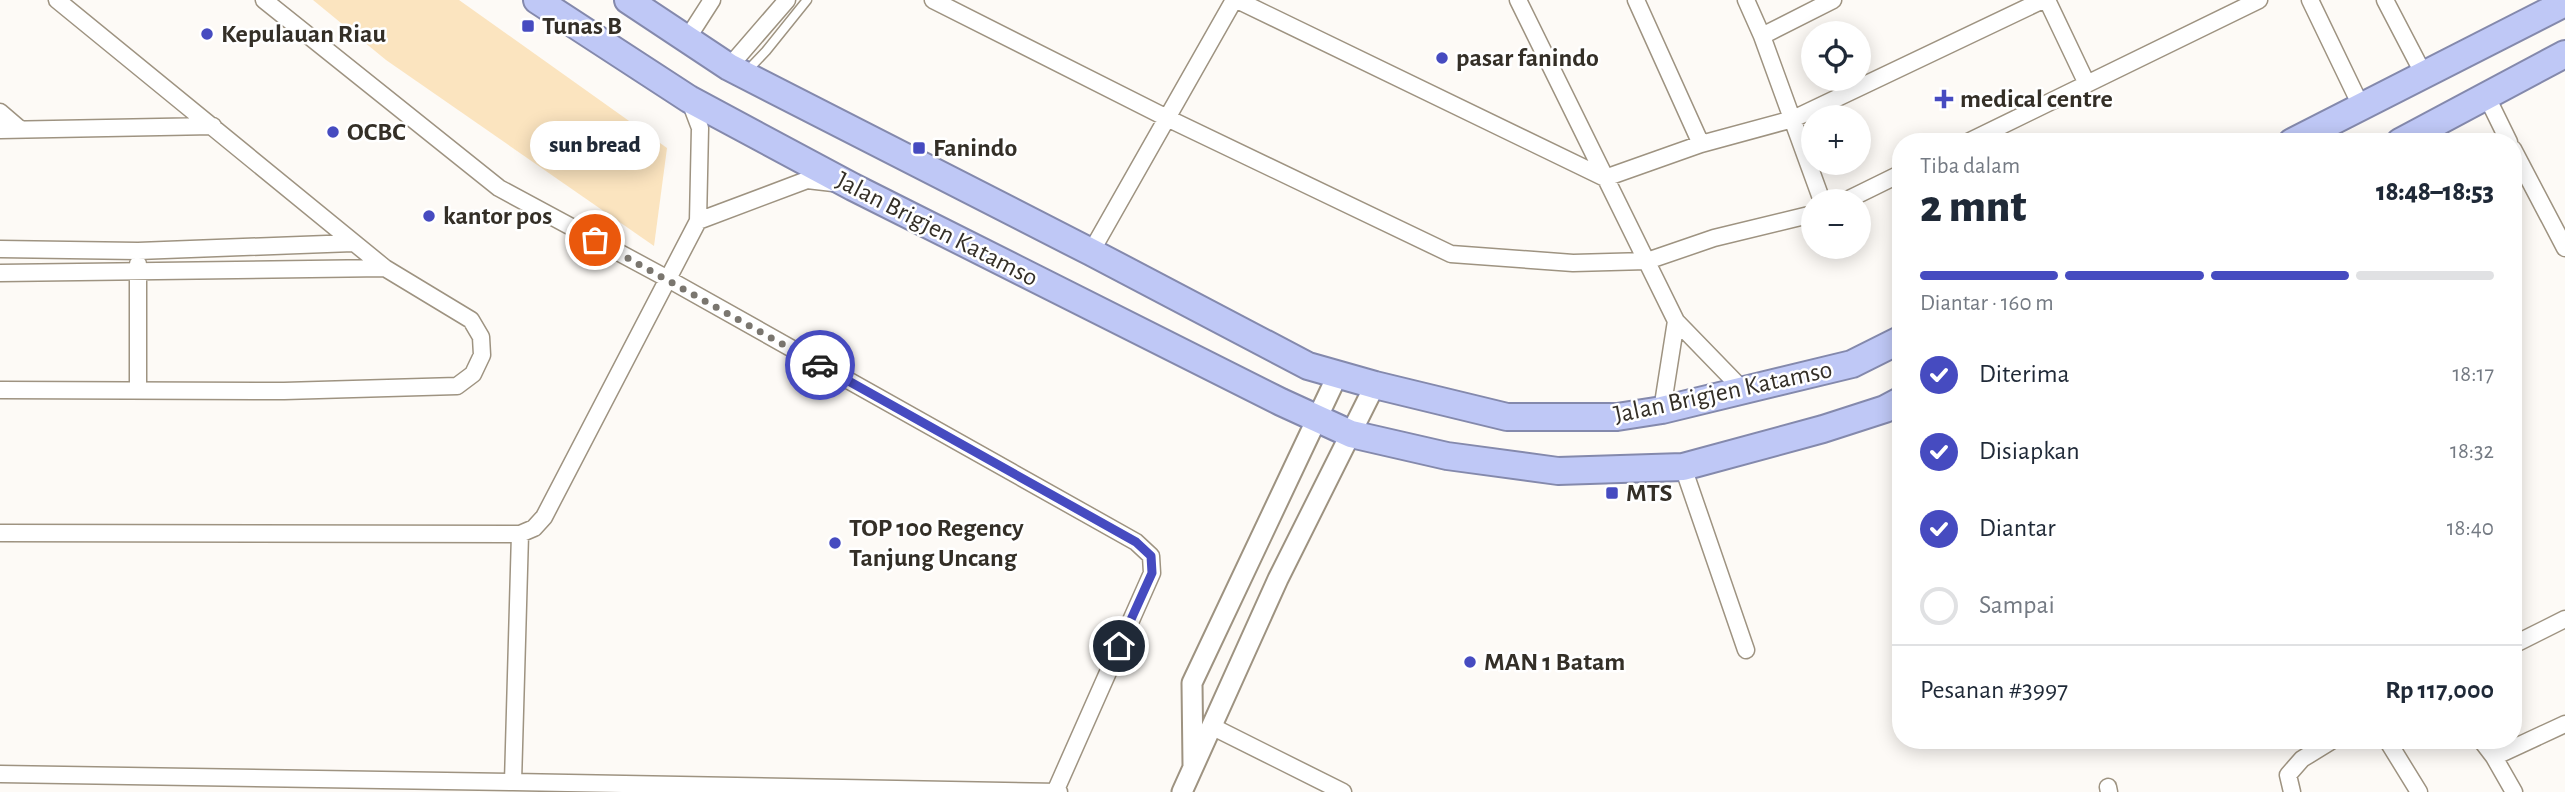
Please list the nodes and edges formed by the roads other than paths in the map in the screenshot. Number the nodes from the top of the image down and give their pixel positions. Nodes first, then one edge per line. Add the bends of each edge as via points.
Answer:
1 (57, 0) edge
2 (264, 0) edge
3 (537, 0) edge
4 (628, 0) edge
5 (712, 0) edge
6 (787, 0) edge
7 (807, 0) edge
8 (933, 0) edge
9 (1236, 0) edge
10 (1518, 0) edge
11 (1636, 0) edge
12 (1746, 0) edge
13 (1833, 0) edge
14 (2045, 0) edge
15 (2259, 0) edge
16 (2310, 0) edge
17 (2385, 0) edge
18 (2565, 3) edge
19 (1762, 36) junction
20 (687, 39) junction
21 (2565, 54) edge
22 (736, 70) junction
23 (2424, 73) junction
24 (2087, 84) junction
25 (2487, 97) junction
26 (690, 99) junction
27 (2361, 106) junction
28 (0, 112) edge
29 (1167, 118) junction
30 (1793, 119) junction
31 (213, 126) junction
32 (0, 130) edge
33 (21, 130) junction
34 (1986, 133) edge
35 (2309, 133) edge
36 (2417, 133) edge
37 (2505, 133) edge
38 (1701, 144) junction
39 (2522, 166) edge
40 (1605, 178) junction
41 (1892, 178) edge
42 (853, 187) junction
43 (1818, 189) edge
44 (1869, 189) edge
45 (1801, 217) edge
46 (698, 221) junction
47 (353, 243) junction
48 (2565, 248) edge
49 (0, 249) edge
50 (138, 251) junction
51 (1091, 251) junction
52 (1647, 261) junction
53 (385, 268) junction
54 (138, 272) junction
55 (0, 273) edge
56 (668, 279) junction
57 (1676, 321) junction
58 (1892, 344) edge
59 (1338, 374) junction
60 (1375, 385) junction
61 (0, 390) edge
62 (138, 390) junction
63 (1743, 390) junction
64 (1892, 406) edge
65 (1661, 410) junction
66 (1319, 419) junction
67 (1351, 434) junction
68 (1683, 467) junction
69 (0, 533) edge
70 (520, 534) junction
71 (2565, 619) edge
72 (2522, 640) edge
73 (1746, 650) dead end
74 (2565, 724) edge
75 (1213, 727) junction
76 (2522, 744) edge
77 (2318, 749) edge
78 (2393, 749) edge
79 (2488, 749) edge
80 (2511, 749) edge
81 (2494, 757) junction
82 (1193, 769) junction
83 (0, 774) edge
84 (513, 782) junction
85 (885, 790) edge
86 (1056, 792) edge
87 (1182, 792) edge
88 (1343, 792) edge
89 (2292, 792) edge
90 (2419, 792) edge
91 (2514, 792) edge

1 - 31 street
2 - 56 street via 499,188
3 - 26 highway, Jalan Brigjen Katamso
4 - 20 highway, Jalan Brigjen Katamso
5 - 20 street
6 - 22 street
7 - 22 lane via 766,51
8 - 29 street
9 - 29 street
9 - 40 street
10 - 40 street
11 - 38 street
12 - 19 street
13 - 19 street
14 - 24 street
14 - 30 street
15 - 24 street
16 - 27 street
17 - 23 street
18 - 23 highway
19 - 30 street
20 - 22 highway, Jalan Brigjen Katamso
21 - 25 highway
22 - 51 highway, Jalan Brigjen Katamso
23 - 27 highway
24 - 34 street
25 - 36 highway
25 - 37 street
26 - 42 highway, Jalan Brigjen Katamso
26 - 46 street via 700,128
27 - 35 highway
28 - 33 street
29 - 51 street
29 - 52 street via 1451,254 1573,263
30 - 38 street
30 - 43 street
31 - 33 street
31 - 47 street
32 - 33 street
38 - 40 street
39 - 48 street
40 - 52 street
41 - 44 street
42 - 46 street via 807,180
42 - 66 highway, Jalan Brigjen Katamso
45 - 52 street via 1714,238
46 - 56 street
47 - 50 street
47 - 53 street
49 - 50 street
50 - 54 street
51 - 59 highway, Jalan Brigjen Katamso via 1308,366
52 - 57 street
53 - 54 street
53 - 62 street via 471,320 481,337 482,355 473,374 457,386
54 - 55 street
54 - 62 street
56 - 70 street via 544,517
56 - 86 street via 1136,542 1151,556 1152,573
57 - 63 street
57 - 65 street
58 - 63 highway, Jalan Brigjen Katamso via 1852,364
59 - 60 highway, Jalan Brigjen Katamso
59 - 66 street
60 - 65 highway, Jalan Brigjen Katamso via 1507,417 1617,417
60 - 67 street
61 - 62 street
63 - 65 highway, Jalan Brigjen Katamso
64 - 68 highway, Jalan Brigjen Katamso
66 - 67 highway, Jalan Brigjen Katamso
66 - 82 street via 1192,684
67 - 68 highway, Jalan Brigjen Katamso via 1447,456 1558,471
67 - 75 street via 1278,579
68 - 73 street
69 - 70 street
70 - 84 street
71 - 72 street
74 - 76 street
75 - 82 street
75 - 88 street
77 - 89 street via 2288,775
78 - 90 street
79 - 81 street
80 - 81 street
81 - 91 street
82 - 87 street
83 - 84 street
84 - 85 street
85 - 86 street

